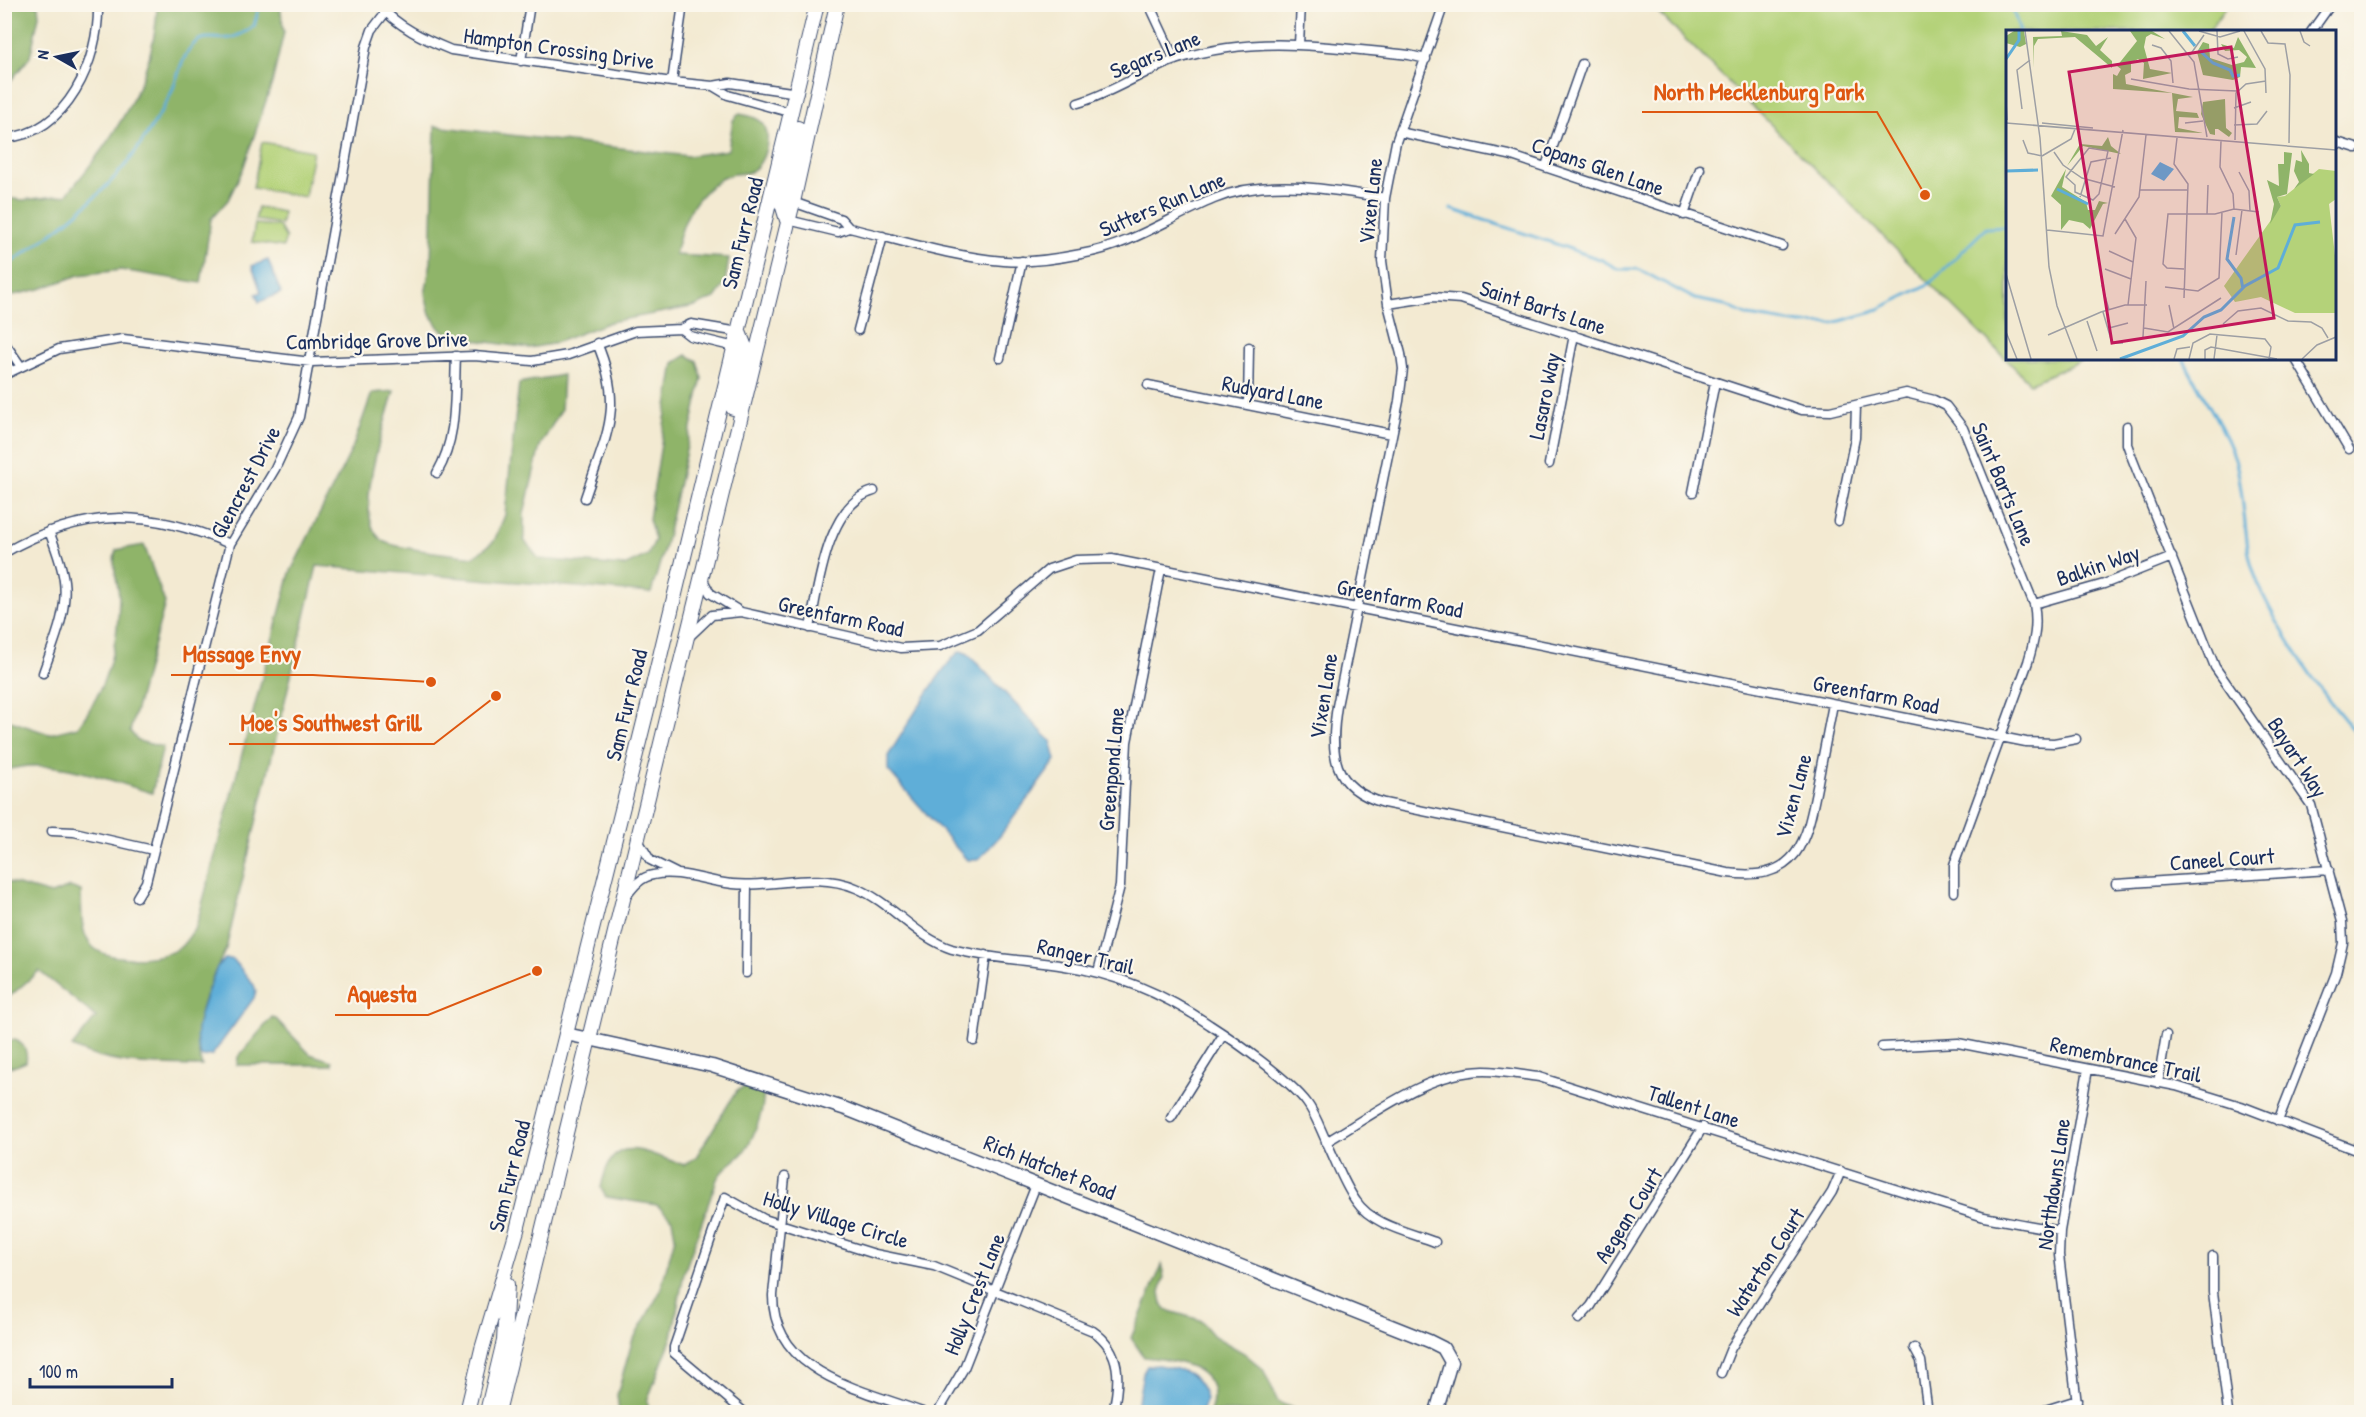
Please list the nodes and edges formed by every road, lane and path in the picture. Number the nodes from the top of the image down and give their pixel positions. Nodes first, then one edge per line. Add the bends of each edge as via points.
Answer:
1 (98, 4) edge
2 (378, 4) edge
3 (530, 4) edge
4 (683, 4) edge
5 (817, 4) edge
6 (837, 4) edge
7 (1149, 4) edge
8 (1301, 4) edge
9 (1444, 4) edge
10 (2331, 4) edge
11 (386, 13) junction
12 (813, 22) junction
13 (2312, 30) edge
14 (1299, 44) junction
15 (1175, 60) junction
16 (1426, 60) junction
17 (521, 61) junction
18 (1582, 64) dead end
19 (672, 82) junction
20 (713, 86) junction
21 (798, 93) junction
22 (1078, 103) dead end
23 (792, 113) junction
24 (1399, 132) junction
25 (4, 138) edge
26 (2336, 142) edge
27 (2355, 148) dead end
28 (1546, 166) junction
29 (1700, 169) dead end
30 (1384, 198) junction
31 (793, 202) junction
32 (1684, 215) junction
33 (788, 220) junction
34 (849, 228) junction
35 (883, 236) junction
36 (1782, 246) dead end
37 (1022, 261) junction
38 (1388, 304) junction
39 (681, 329) junction
40 (858, 330) dead end
41 (739, 332) junction
42 (1574, 335) junction
43 (4, 342) edge
44 (597, 343) junction
45 (735, 347) junction
46 (1249, 347) dead end
47 (456, 356) junction
48 (1000, 358) dead end
49 (4, 359) edge
50 (2296, 360) edge
51 (311, 362) junction
52 (20, 365) junction
53 (8, 373) edge
54 (1715, 382) junction
55 (1148, 385) dead end
56 (1248, 405) junction
57 (1856, 406) junction
58 (2127, 426) dead end
59 (1391, 434) junction
60 (2349, 449) dead end
61 (1549, 464) dead end
62 (437, 473) dead end
63 (874, 491) dead end
64 (1693, 492) dead end
65 (585, 498) dead end
66 (715, 514) junction
67 (1838, 521) dead end
68 (49, 531) junction
69 (230, 544) junction
70 (4, 553) edge
71 (2172, 557) junction
72 (1161, 569) junction
73 (701, 573) junction
74 (2034, 604) junction
75 (1357, 608) junction
76 (741, 612) junction
77 (810, 628) junction
78 (684, 644) junction
79 (43, 673) dead end
80 (1833, 704) junction
81 (2000, 736) junction
82 (2076, 739) dead end
83 (51, 831) dead end
84 (637, 837) junction
85 (153, 850) junction
86 (2329, 870) junction
87 (676, 873) junction
88 (2116, 884) dead end
89 (747, 885) junction
90 (1954, 892) dead end
91 (137, 897) dead end
92 (621, 903) junction
93 (986, 955) junction
94 (1098, 972) junction
95 (746, 973) dead end
96 (566, 1034) junction
97 (1223, 1035) junction
98 (2166, 1035) dead end
99 (588, 1039) junction
100 (974, 1041) dead end
101 (1882, 1047) dead end
102 (2088, 1069) junction
103 (2158, 1083) junction
104 (1171, 1118) dead end
105 (2278, 1121) junction
106 (1703, 1127) junction
107 (1326, 1142) junction
108 (2353, 1149) dead end
109 (1841, 1171) junction
110 (785, 1177) dead end
111 (1036, 1185) junction
112 (780, 1224) junction
113 (2060, 1231) junction
114 (1435, 1242) dead end
115 (2213, 1256) dead end
116 (506, 1272) junction
117 (995, 1291) junction
118 (1578, 1319) dead end
119 (1914, 1348) dead end
120 (1721, 1373) dead end
121 (2076, 1400) junction
122 (467, 1413) edge
123 (487, 1413) edge
124 (498, 1413) edge
125 (744, 1413) edge
126 (922, 1413) edge
127 (938, 1413) edge
128 (1113, 1413) edge
129 (1436, 1413) edge
130 (1928, 1413) edge
131 (2039, 1413) edge
132 (2078, 1413) edge
133 (2228, 1413) edge

1 - 25 street via 96,45 83,78 40,127 28,134
2 - 11 street, Hampton Crossing Drive
3 - 17 street
4 - 19 street
5 - 12 main road, Sam Furr Road
6 - 31 main road, Sam Furr Road
7 - 15 street
8 - 14 street
9 - 16 street, Vixen Lane
10 - 13 street
11 - 17 street, Hampton Crossing Drive via 423,39 451,50
11 - 51 street, Glencrest Drive via 372,30 366,47
12 - 21 main road, Sam Furr Road
12 - 33 main road via 782,204
14 - 15 street, Segars Lane via 1254,43
14 - 16 street, Segars Lane
15 - 22 street, Segars Lane
16 - 24 street, Vixen Lane
17 - 19 street, Hampton Crossing Drive
18 - 28 street
19 - 20 street, Hampton Crossing Drive
20 - 21 street, Hampton Crossing Drive via 730,83
20 - 23 street, Hampton Crossing Drive via 728,95
21 - 23 main road, Sam Furr Road
23 - 41 main road, Sam Furr Road
24 - 28 street, Copans Glen Lane
24 - 30 street, Vixen Lane
26 - 27 street
28 - 32 street, Copans Glen Lane
29 - 32 street
30 - 37 street, Sutters Run Lane via 1277,186 1253,187 1214,199 1107,248
30 - 38 street, Vixen Lane via 1382,261
31 - 33 main road, Sam Furr Road
31 - 34 street, Sutters Run Lane via 841,219
32 - 36 street, Copans Glen Lane
33 - 34 street, Sutters Run Lane via 838,232
33 - 66 main road, Sam Furr Road
34 - 35 street, Sutters Run Lane
35 - 37 street, Sutters Run Lane via 970,256
35 - 40 street
37 - 48 street
38 - 42 street, Saint Barts Lane via 1446,297
38 - 59 street, Vixen Lane via 1403,369
39 - 41 street, Cambridge Grove Drive via 691,324
39 - 44 street, Cambridge Grove Drive via 636,331
39 - 45 street, Cambridge Grove Drive via 690,336
41 - 45 main road, Sam Furr Road
41 - 66 main road via 745,347
42 - 54 street, Saint Barts Lane
42 - 61 street, Lasaro Way
43 - 52 street
44 - 47 street, Cambridge Grove Drive via 550,360
44 - 65 street via 613,401 609,427
45 - 96 main road, Sam Furr Road
46 - 56 street
47 - 51 street, Cambridge Grove Drive
47 - 62 street via 452,432
49 - 53 street
50 - 60 street
51 - 52 street, Cambridge Grove Drive via 123,339 59,349
51 - 69 street, Glencrest Drive via 293,434
52 - 53 street, Cambridge Grove Drive
54 - 57 street, Saint Barts Lane via 1802,410 1830,411
54 - 64 street
55 - 56 street, Rudyard Lane
56 - 59 street, Rudyard Lane
57 - 67 street via 1855,438
57 - 74 street, Saint Barts Lane via 1906,393 1934,400 1955,415
58 - 71 street, Bayart Way via 2127,444
59 - 75 street, Vixen Lane
63 - 77 street via 854,501 833,531
66 - 73 main road, Sam Furr Road
68 - 69 street via 98,520 143,518 178,524
68 - 70 street
68 - 79 street via 63,573 65,595
69 - 85 street, Glencrest Drive
71 - 74 street, Balkin Way via 2104,584
71 - 86 street, Bayart Way via 2215,667 2307,796
72 - 75 street, Greenfarm Road
72 - 77 street, Greenfarm Road via 1112,559 1061,563 1036,579 978,630 940,646 901,648
72 - 94 street, Greenpond Lane via 1127,742 1120,886
73 - 76 street, Greenfarm Road via 710,593
73 - 78 main road, Sam Furr Road
74 - 81 street, Saint Barts Lane via 2034,643
75 - 80 street, Greenfarm Road
75 - 80 street, Vixen Lane via 1332,736 1334,757 1343,778 1360,794 1384,803 1728,873 1769,872 1790,860 1805,839
76 - 77 street, Greenfarm Road
76 - 78 street, Greenfarm Road via 712,615
78 - 84 main road, Sam Furr Road
80 - 81 street, Greenfarm Road
81 - 82 street, Greenfarm Road via 2038,743
81 - 90 street, Saint Barts Lane via 1954,865
83 - 85 street via 74,832
84 - 87 street, Ranger Trail via 650,860
84 - 92 main road, Sam Furr Road
85 - 91 street, Glencrest Drive via 146,882
86 - 88 street, Caneel Court
86 - 105 street, Bayart Way via 2342,922 2341,958
87 - 89 street, Ranger Trail
87 - 92 street, Ranger Trail via 641,879
89 - 93 street, Ranger Trail via 805,879 837,882 882,902 934,941
89 - 95 street
92 - 99 main road, Sam Furr Road
93 - 94 street, Ranger Trail
93 - 100 street
94 - 97 street, Ranger Trail via 1156,994
96 - 99 street, Rich Hatchet Road
96 - 116 main road, Sam Furr Road
97 - 104 street
97 - 107 street, Ranger Trail via 1302,1097
98 - 103 street
99 - 111 street, Rich Hatchet Road via 712,1066 773,1084 897,1128
99 - 124 main road, Sam Furr Road
101 - 102 street, Remembrance Trail via 1958,1043
102 - 103 street, Remembrance Trail
102 - 113 street, Northdowns Lane
103 - 105 street, Remembrance Trail via 2199,1092
105 - 108 street, Remembrance Trail
106 - 107 street, Tallent Lane via 1539,1077 1484,1071 1444,1077
106 - 109 street, Tallent Lane
106 - 118 street, Aegean Court via 1591,1306
107 - 114 street, Ranger Trail via 1360,1207 1388,1224
109 - 113 street, Tallent Lane via 1984,1217
109 - 120 street, Waterton Court via 1832,1192 1731,1348
110 - 112 street
111 - 117 street, Holly Crest Lane
111 - 129 street, Rich Hatchet Road via 1443,1348 1451,1362
112 - 117 street, Holly Village Circle via 868,1252 934,1266
112 - 125 street, Holly Village Circle via 725,1197 674,1347 674,1353
112 - 126 street via 772,1304 789,1347 815,1370
113 - 121 street, Northdowns Lane via 2059,1255
115 - 133 street via 2213,1292
116 - 122 main road, Sam Furr Road
116 - 123 main road via 508,1307 504,1341
117 - 127 street, Holly Crest Lane via 964,1368
117 - 128 street, Holly Village Circle via 1079,1324 1103,1339 1119,1372
119 - 130 street via 1921,1361
121 - 131 street
121 - 132 street, Northdowns Lane

